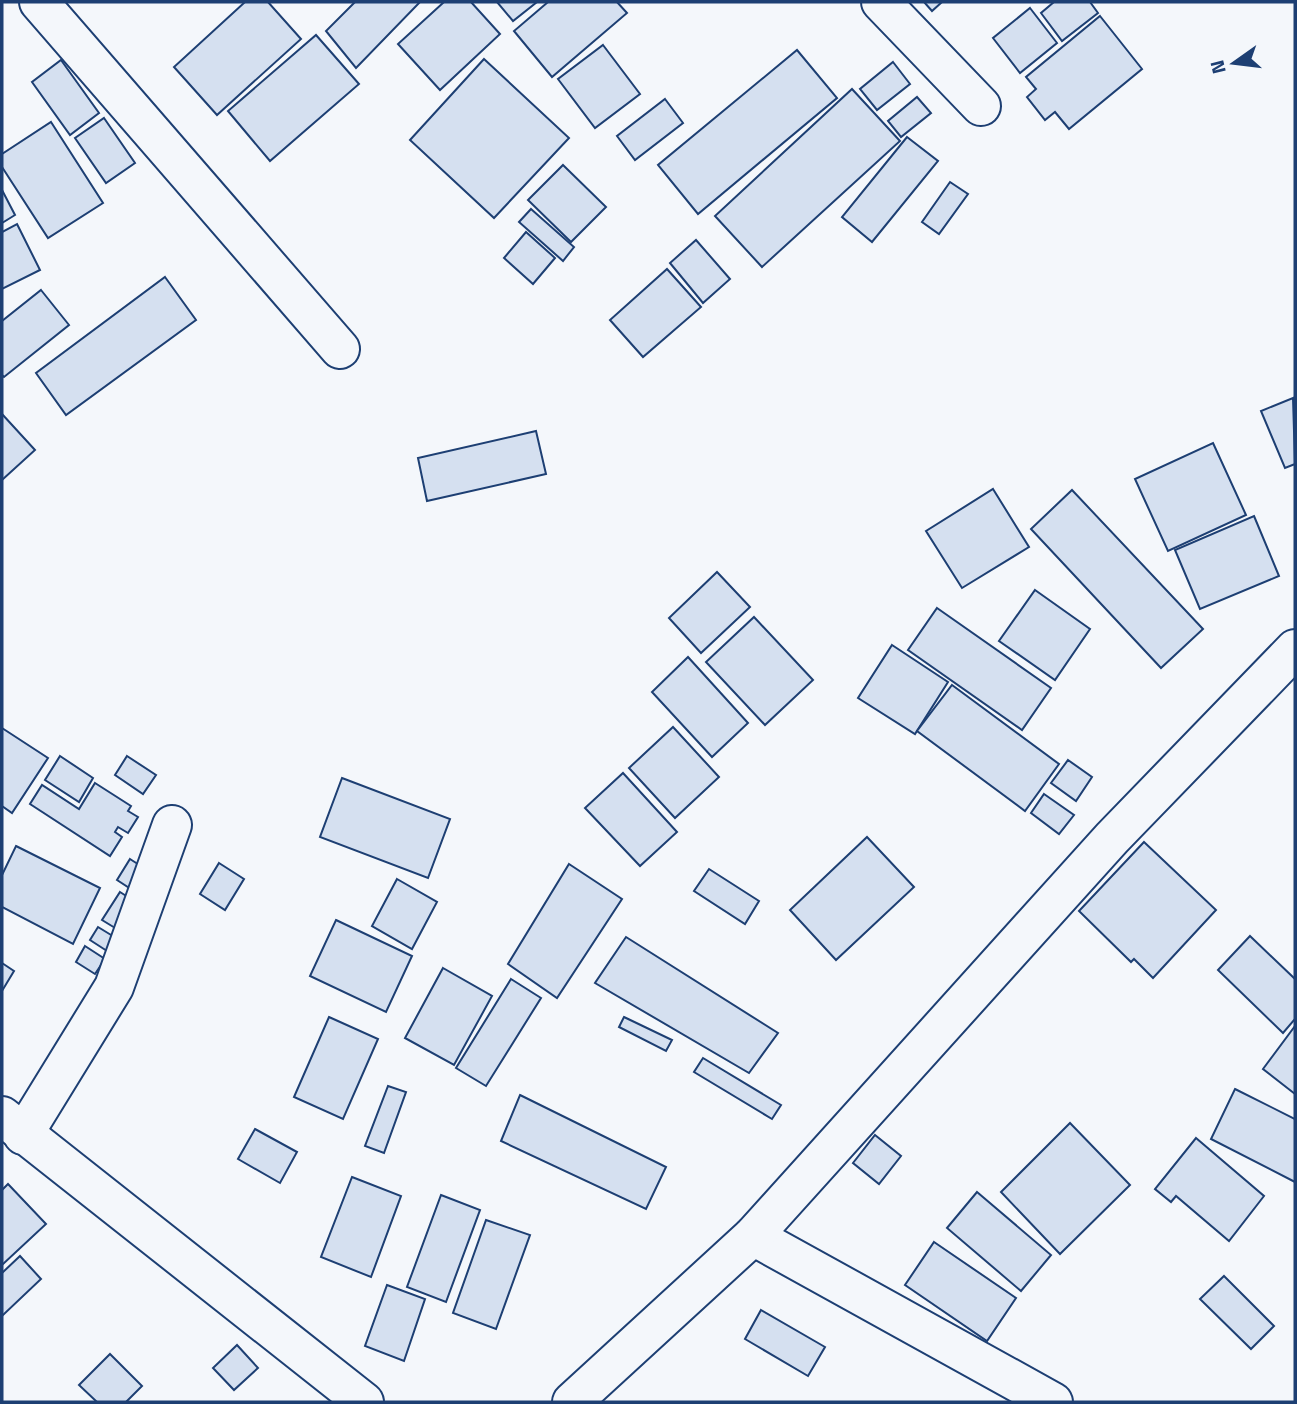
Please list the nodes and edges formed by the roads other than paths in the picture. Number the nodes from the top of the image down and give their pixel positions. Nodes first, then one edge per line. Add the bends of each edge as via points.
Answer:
1 (39, 2) edge
2 (881, 2) edge
3 (981, 106) dead end
4 (340, 349) dead end
5 (1295, 649) edge
6 (172, 825) dead end
7 (12, 1125) edge
8 (753, 1236) junction
9 (364, 1402) edge
10 (572, 1402) edge
11 (1053, 1402) edge

1 - 4 street
2 - 3 street
5 - 8 street via 1112,838
6 - 7 street via 114,987
7 - 9 street
8 - 10 street
8 - 11 street

